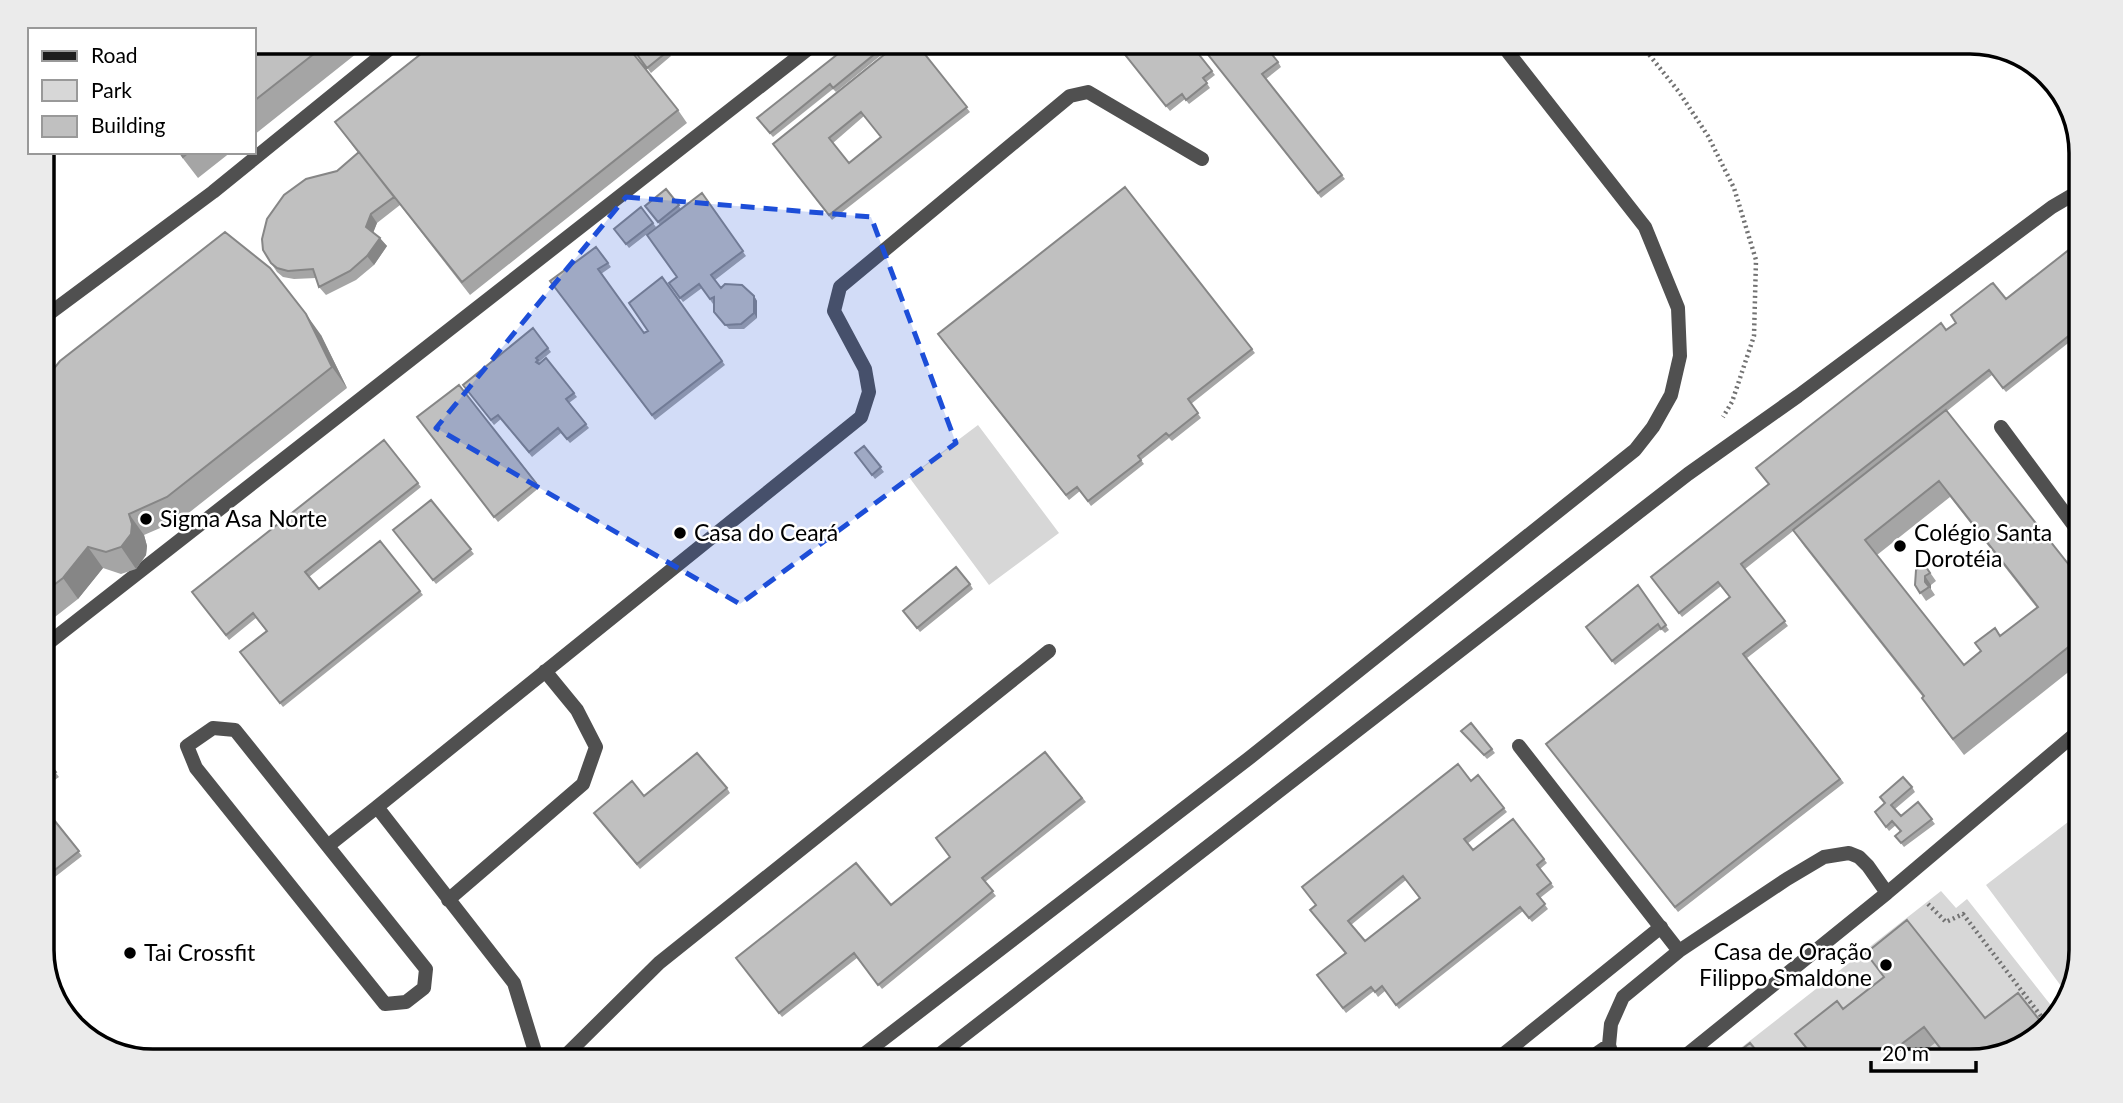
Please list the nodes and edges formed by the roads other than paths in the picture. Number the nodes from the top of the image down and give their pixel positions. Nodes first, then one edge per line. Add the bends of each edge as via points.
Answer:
1 (383, 54) edge
2 (802, 54) edge
3 (1509, 54) edge
4 (1202, 159) dead end
5 (2069, 197) edge
6 (54, 310) edge
7 (2001, 427) dead end
8 (2069, 519) edge
9 (54, 639) edge
10 (1049, 651) dead end
11 (545, 671) junction
12 (2069, 739) edge
13 (1519, 746) dead end
14 (377, 807) junction
15 (329, 845) junction
16 (1886, 893) junction
17 (448, 900) junction
18 (1661, 927) junction
19 (1679, 951) junction
20 (1609, 1045) junction
21 (538, 1049) edge
22 (572, 1049) edge
23 (871, 1049) edge
24 (946, 1049) edge
25 (1510, 1049) edge
26 (1603, 1049) edge
27 (1610, 1049) edge
28 (1694, 1049) edge

1 - 6 street via 213,192
2 - 9 street
3 - 23 street via 1645,227 1678,308 1680,356 1671,395 1653,426 1635,450 1259,750
4 - 11 street via 1088,92 1070,96 840,287 834,310 865,369 869,392 861,417
5 - 24 street via 1688,474
7 - 8 street
10 - 22 street via 659,963
11 - 14 street
11 - 17 street via 577,710 596,747 583,784
12 - 16 street
13 - 18 street
14 - 15 street
14 - 17 street
15 - 15 street via 426,969 424,988 407,1002 385,1004 196,768 187,746 213,728 235,730
16 - 19 street via 1860,857 1849,853 1824,857
16 - 28 street
17 - 21 street via 514,982
18 - 19 street
18 - 25 street
19 - 20 street via 1623,997 1611,1024
20 - 26 street
20 - 27 street

